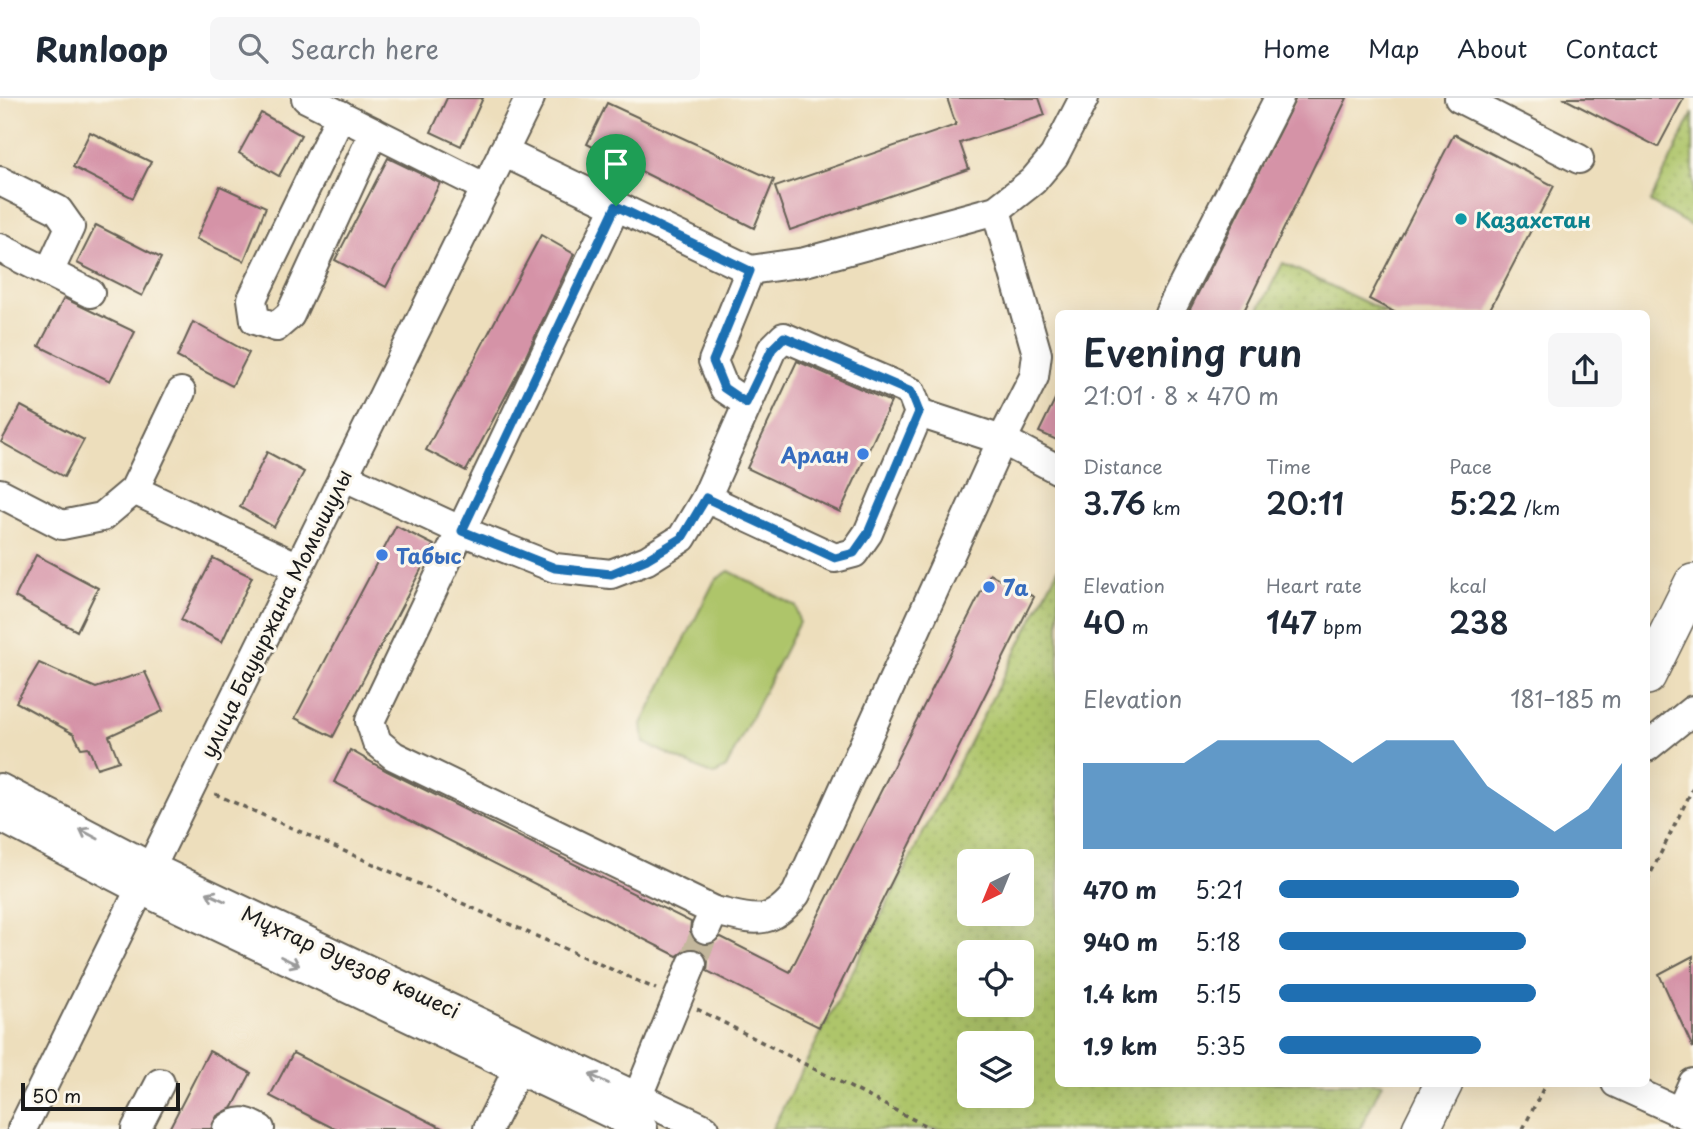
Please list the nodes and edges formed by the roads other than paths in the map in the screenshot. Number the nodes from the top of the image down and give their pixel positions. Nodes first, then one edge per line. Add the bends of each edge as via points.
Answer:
1 (306, 98) edge
2 (530, 98) edge
3 (1084, 98) edge
4 (1279, 98) edge
5 (1459, 98) edge
6 (341, 116) junction
7 (374, 132) junction
8 (503, 152) junction
9 (1579, 159) dead end
10 (0, 181) edge
11 (486, 188) junction
12 (616, 206) junction
13 (996, 210) junction
14 (0, 248) edge
15 (750, 271) junction
16 (49, 272) junction
17 (90, 293) dead end
18 (1171, 310) edge
19 (1047, 368) edge
20 (181, 393) dead end
21 (746, 403) junction
22 (919, 412) junction
23 (1002, 440) junction
24 (1055, 468) edge
25 (343, 476) junction
26 (134, 489) junction
27 (0, 494) edge
28 (706, 498) junction
29 (462, 531) junction
30 (298, 567) junction
31 (1693, 583) edge
32 (1650, 670) edge
33 (1693, 710) edge
34 (1650, 745) edge
35 (0, 788) edge
36 (0, 817) edge
37 (144, 877) junction
38 (692, 964) tunnel mouth
39 (524, 1058) junction
40 (160, 1083) dead end
41 (1693, 1083) edge
42 (1442, 1087) edge
43 (1625, 1087) edge
44 (1686, 1115) edge
45 (636, 1116) edge
46 (22, 1129) edge
47 (136, 1129) edge
48 (227, 1129) edge
49 (260, 1129) edge
50 (488, 1129) edge
51 (705, 1129) edge
52 (1421, 1129) edge

1 - 6 street
2 - 8 street, улица Бауыржана Момышулы
3 - 13 street via 1054,156 1033,181
4 - 18 street
5 - 9 street
6 - 7 street
6 - 7 street via 252,299 255,320 276,327 290,315
7 - 11 street
8 - 11 street, улица Бауыржана Момышулы
8 - 12 street
10 - 16 street via 58,210 70,227
11 - 25 street, улица Бауыржана Момышулы
12 - 15 street
12 - 29 street
13 - 15 street via 804,262
13 - 19 street via 1037,354
14 - 16 street
15 - 21 street via 713,361 724,388
16 - 17 street
19 - 23 street via 1034,377
20 - 26 street
21 - 22 street via 772,349 784,337 911,392
21 - 28 street
22 - 23 street
22 - 28 street via 868,533 854,553 835,558
23 - 24 street
23 - 29 street via 796,894 782,912 761,921 710,920 394,756 377,742 370,721
25 - 29 street
25 - 30 street, улица Бауыржана Момышулы
26 - 27 street via 102,517 62,525
26 - 30 street
28 - 29 street via 682,538 611,574 555,568
30 - 37 street, улица Бауыржана Момышулы
31 - 32 main road
33 - 34 street
37 -> 35 street, Мұхтар Әуезов көшесі
36 - 37 street, Мұхтар Әуезов көшесі
37 - 39 street, Мұхтар Әуезов көшесі
37 - 46 street, улица Бауыржана Момышулы
38 - 45 street
39 - 45 street, Мұхтар Әуезов көшесі
39 - 50 street
40 - 47 street
41 - 44 street
42 - 52 main road
43 - 44 street
45 - 51 street, Мұхтар Әуезов көшесі
48 - 49 street via 245,1121

